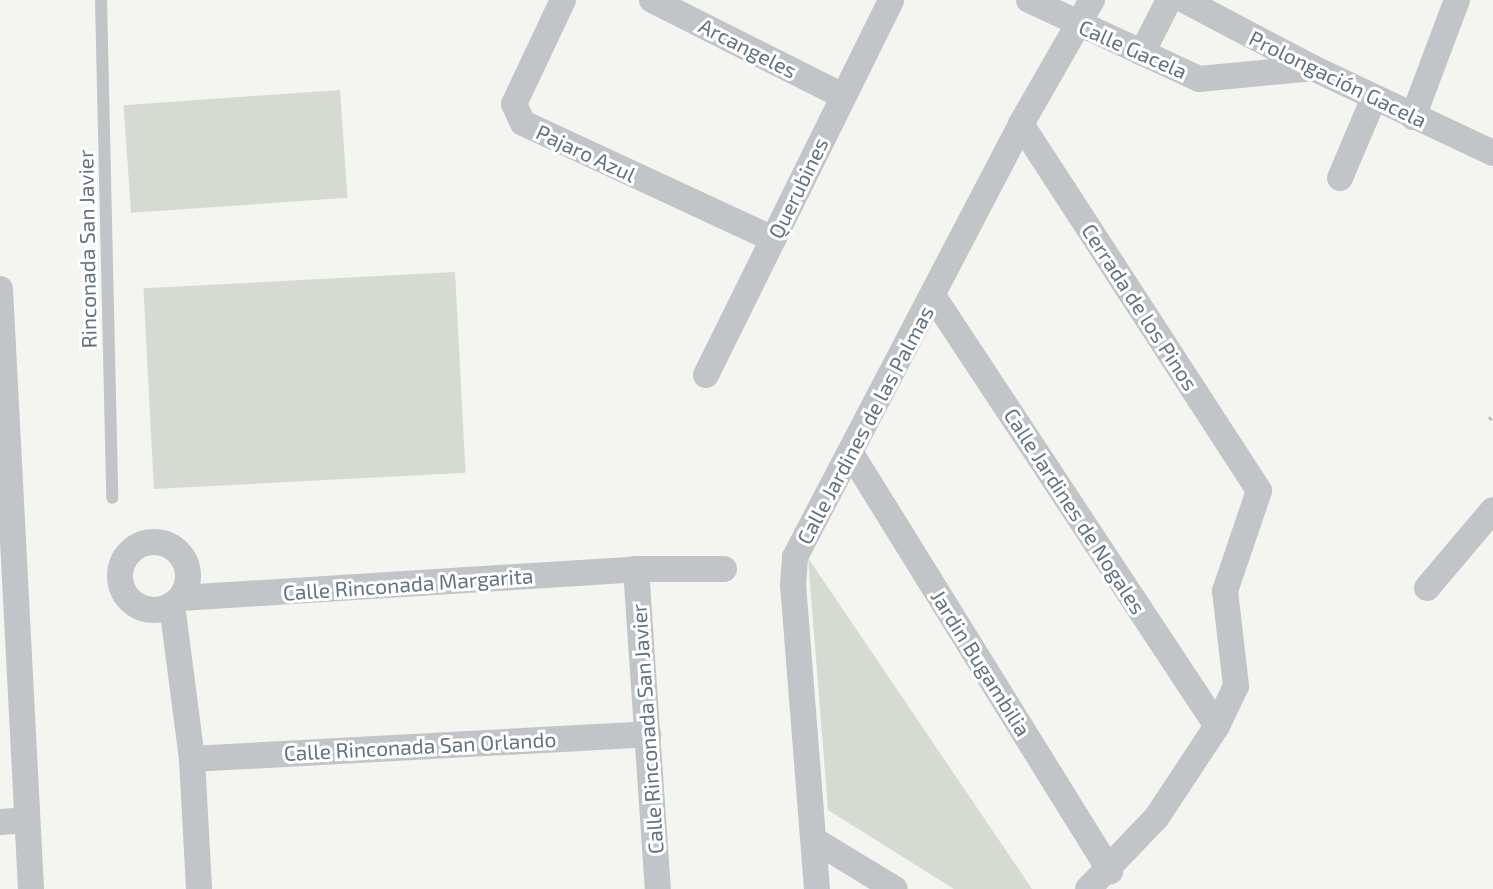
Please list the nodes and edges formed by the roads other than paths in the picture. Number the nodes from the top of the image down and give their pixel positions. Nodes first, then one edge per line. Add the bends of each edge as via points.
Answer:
1 (101, 0) edge
2 (563, 0) edge
3 (652, 0) edge
4 (891, 0) edge
5 (1029, 0) edge
6 (1092, 0) edge
7 (1169, 0) edge
8 (1184, 0) edge
9 (1457, 0) edge
10 (1078, 25) junction
11 (1142, 54) junction
12 (1313, 68) junction
13 (843, 96) junction
14 (1374, 98) junction
15 (1413, 117) junction
16 (1021, 124) junction
17 (1493, 153) edge
18 (1340, 178) dead end
19 (773, 239) junction
20 (0, 289) edge
21 (933, 296) junction
22 (2, 337) edge
23 (706, 375) dead end
24 (852, 455) junction
25 (5, 498) edge
26 (112, 498) dead end
27 (1493, 510) edge
28 (724, 569) dead end
29 (636, 570) junction
30 (1427, 588) dead end
31 (9, 659) edge
32 (1216, 726) junction
33 (648, 734) junction
34 (192, 759) junction
35 (26, 820) junction
36 (0, 822) edge
37 (816, 841) junction
38 (1110, 871) junction
39 (30, 889) edge
40 (199, 889) edge
41 (658, 889) edge
42 (817, 889) edge
43 (895, 889) edge
44 (1088, 889) edge

1 - 26 lane, Rinconada San Javier
2 - 19 street, Pajaro Azul via 514,104 523,123
3 - 13 street, Arcangeles
4 - 13 street, Querubines
5 - 10 street, Calle Gacela
6 - 10 street, Calle Jardines de las Palmas
7 - 11 street
8 - 12 street, Prolongación Gacela
9 - 15 street
10 - 11 street, Calle Gacela
10 - 16 street, Calle Jardines de las Palmas
11 - 12 street, Calle Gacela via 1198,79
12 - 14 street, Prolongación Gacela
13 - 19 street, Querubines
14 - 15 street, Prolongación Gacela
14 - 18 street
15 - 17 street, Prolongación Gacela
16 - 21 street, Calle Jardines de las Palmas
16 - 32 street, Cerrada de los Pinos via 1259,491 1225,591 1236,686
19 - 23 street, Querubines
20 - 22 street
21 - 24 street, Calle Jardines de las Palmas
21 - 32 street, Calle Jardines de Nogales
22 - 25 street
24 - 37 street, Calle Jardines de las Palmas via 795,557 793,586
24 - 38 street, Jardin Bugambilia
25 - 31 street
27 - 30 street
28 - 29 street, Calle Rinconada Margarita
29 - 33 street, Calle Rinconada San Javier
29 - 34 street, Calle Rinconada Margarita via 176,601
31 - 35 street
32 - 38 street via 1156,818
33 - 34 street, Calle Rinconada San Orlando
33 - 41 street, Calle Rinconada San Javier
34 - 40 street
35 - 36 street
35 - 39 street
37 - 42 street, Calle Jardines de las Palmas
37 - 43 street
38 - 44 street

